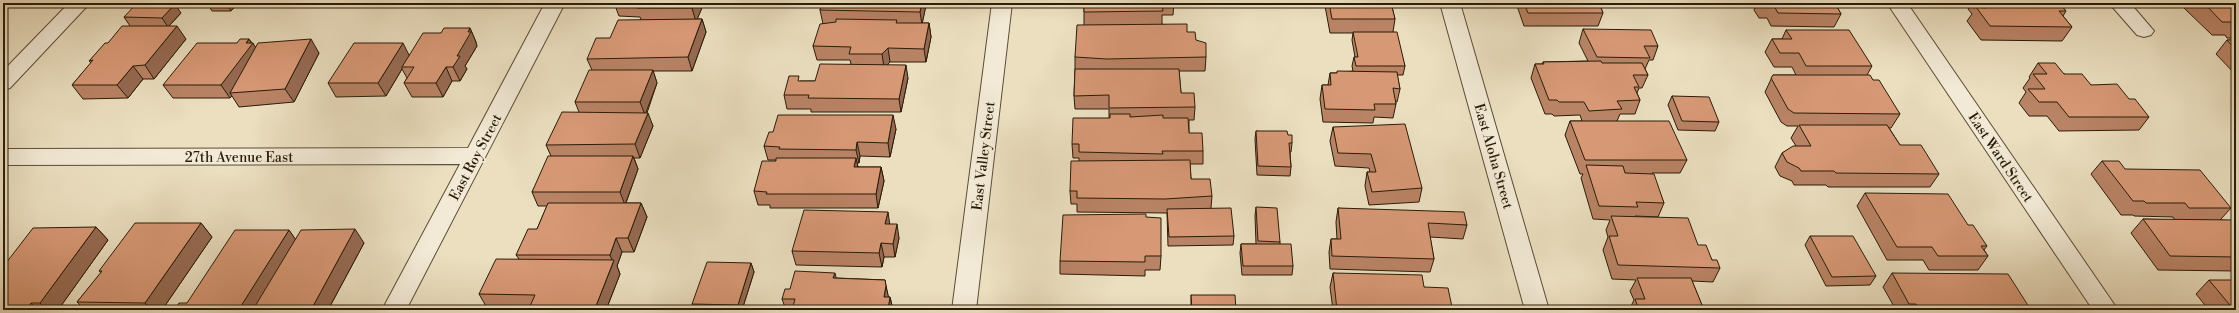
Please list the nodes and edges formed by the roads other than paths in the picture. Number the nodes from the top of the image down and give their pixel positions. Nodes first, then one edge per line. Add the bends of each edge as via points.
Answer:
1 (80, 3) edge
2 (555, 3) edge
3 (1002, 3) edge
4 (1450, 3) edge
5 (1897, 3) edge
6 (2119, 3) edge
7 (2144, 31) dead end
8 (3, 83) edge
9 (476, 156) junction
10 (3, 157) edge
11 (394, 310) edge
12 (964, 310) edge
13 (1537, 310) edge
14 (2106, 310) edge

1 - 8 street
2 - 9 street, East Roy Street
3 - 12 street, East Valley Street
4 - 13 street, East Aloha Street
5 - 14 street, East Ward Street
6 - 7 street
9 - 10 street, 27th Avenue East
9 - 11 street, East Roy Street

